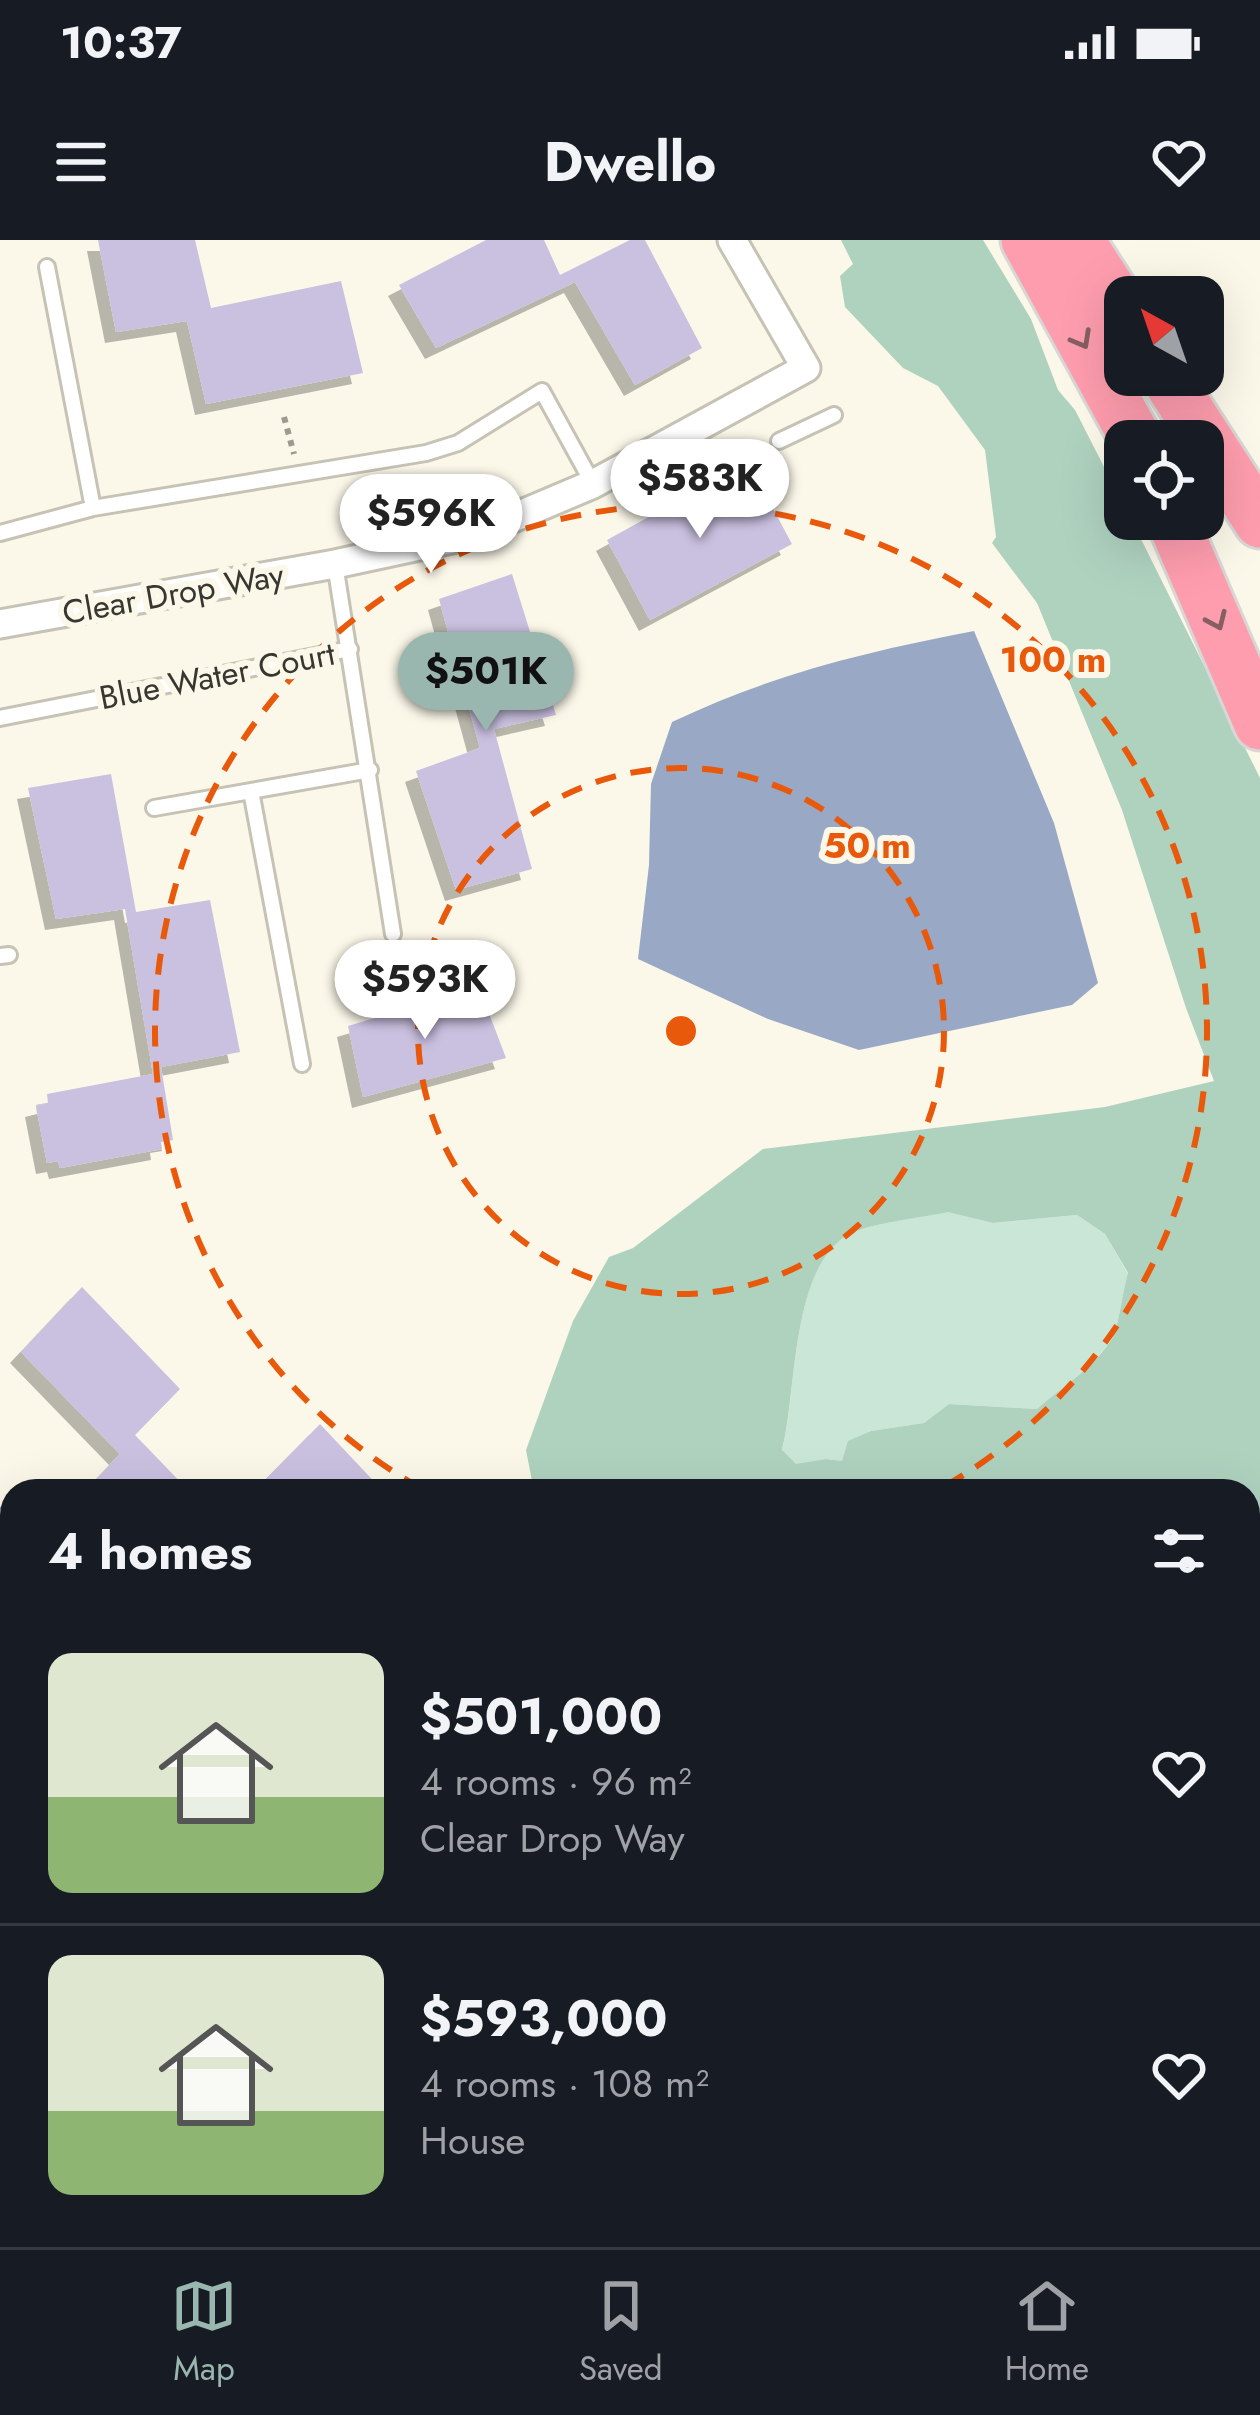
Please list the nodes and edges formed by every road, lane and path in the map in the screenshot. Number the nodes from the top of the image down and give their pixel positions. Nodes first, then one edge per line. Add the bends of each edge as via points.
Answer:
1 (732, 240) edge
2 (1027, 240) edge
3 (1078, 240) edge
4 (47, 267) dead end
5 (1104, 280) edge
6 (1179, 396) edge
7 (834, 415) dead end
8 (284, 417) dead end
9 (1126, 420) edge
10 (779, 441) dead end
11 (299, 474) junction
12 (593, 484) junction
13 (93, 508) junction
14 (1260, 522) edge
15 (0, 533) edge
16 (1181, 540) edge
17 (334, 564) junction
18 (1, 617) edge
19 (350, 650) junction
20 (0, 718) edge
21 (1260, 724) edge
22 (370, 770) junction
23 (251, 791) junction
24 (154, 808) dead end
25 (393, 934) dead end
26 (302, 1064) dead end

1 - 12 street, Clear Drop Way via 806,368
2 -> 9 highway
3 - 5 highway
4 - 13 lane
6 - 14 highway
7 - 10 lane
8 - 11 path
11 - 12 lane via 458,443 542,391
11 - 13 lane
12 - 17 street, Clear Drop Way via 475,535
13 - 15 lane
16 -> 21 highway
17 - 18 street, Clear Drop Way
17 - 19 lane, Blue Water Court
19 - 20 lane, Blue Water Court
19 - 22 lane
22 - 23 lane
22 - 25 lane
23 - 24 lane
23 - 26 lane

